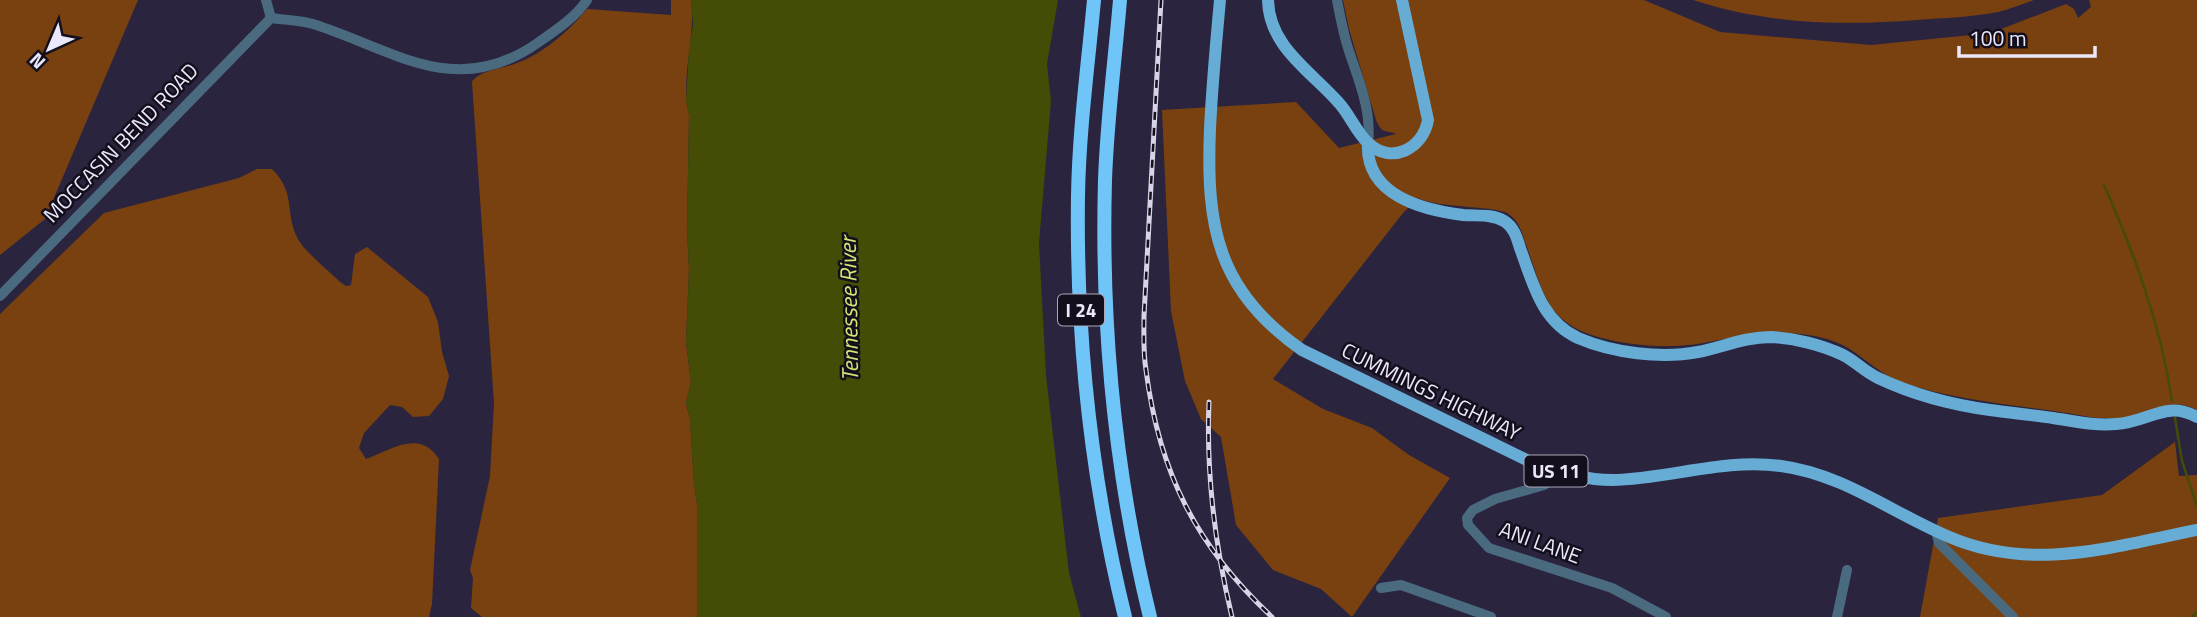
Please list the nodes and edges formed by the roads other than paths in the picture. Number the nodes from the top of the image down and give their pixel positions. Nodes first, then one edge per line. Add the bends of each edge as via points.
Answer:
1 (266, 0) edge
2 (587, 0) edge
3 (1094, 0) edge
4 (1120, 0) edge
5 (1220, 0) edge
6 (1268, 0) edge
7 (1337, 0) edge
8 (1402, 0) edge
9 (271, 18) junction
10 (1368, 143) junction
11 (0, 296) edge
12 (2197, 417) edge
13 (1553, 470) junction
14 (2197, 530) edge
15 (1936, 531) junction
16 (1847, 570) dead end
17 (1381, 588) dead end
18 (1125, 617) edge
19 (1150, 617) edge
20 (1491, 617) edge
21 (1666, 617) edge
22 (1837, 617) edge
23 (2013, 617) edge

1 - 9 street
2 - 9 street via 564,24 520,55 492,66 462,69 419,65 311,24
3 - 18 highway, I 24 via 1078,194 1083,363 1104,522
4 - 19 highway, I 24 via 1105,177 1106,323 1127,505
5 - 13 main road, CUMMINGS HIGHWAY / US 11 via 1209,190 1218,243 1247,299 1302,350
6 - 10 main road via 1270,20 1283,46 1342,105
7 - 10 street via 1367,109
8 - 10 main road via 1427,109 1426,131 1404,151 1383,151
9 - 11 street, MOCCASIN BEND ROAD
10 - 12 main road via 1376,177 1392,193 1436,211 1495,217 1510,226 1544,309 1564,331 1581,339 1629,351 1675,355 1773,337 1844,355 1893,385 1963,405 2103,425 2130,423 2177,409
13 - 15 main road, CUMMINGS HIGHWAY / US 11 via 1611,480 1718,465 1780,466 1836,481
13 - 21 street, ANI LANE via 1544,485 1480,505 1467,518 1468,525 1489,548 1612,587
14 - 15 main road, CUMMINGS HIGHWAY / US 11 via 2057,555 2009,555
15 - 23 street via 1939,543
16 - 22 street
17 - 20 street via 1401,586

